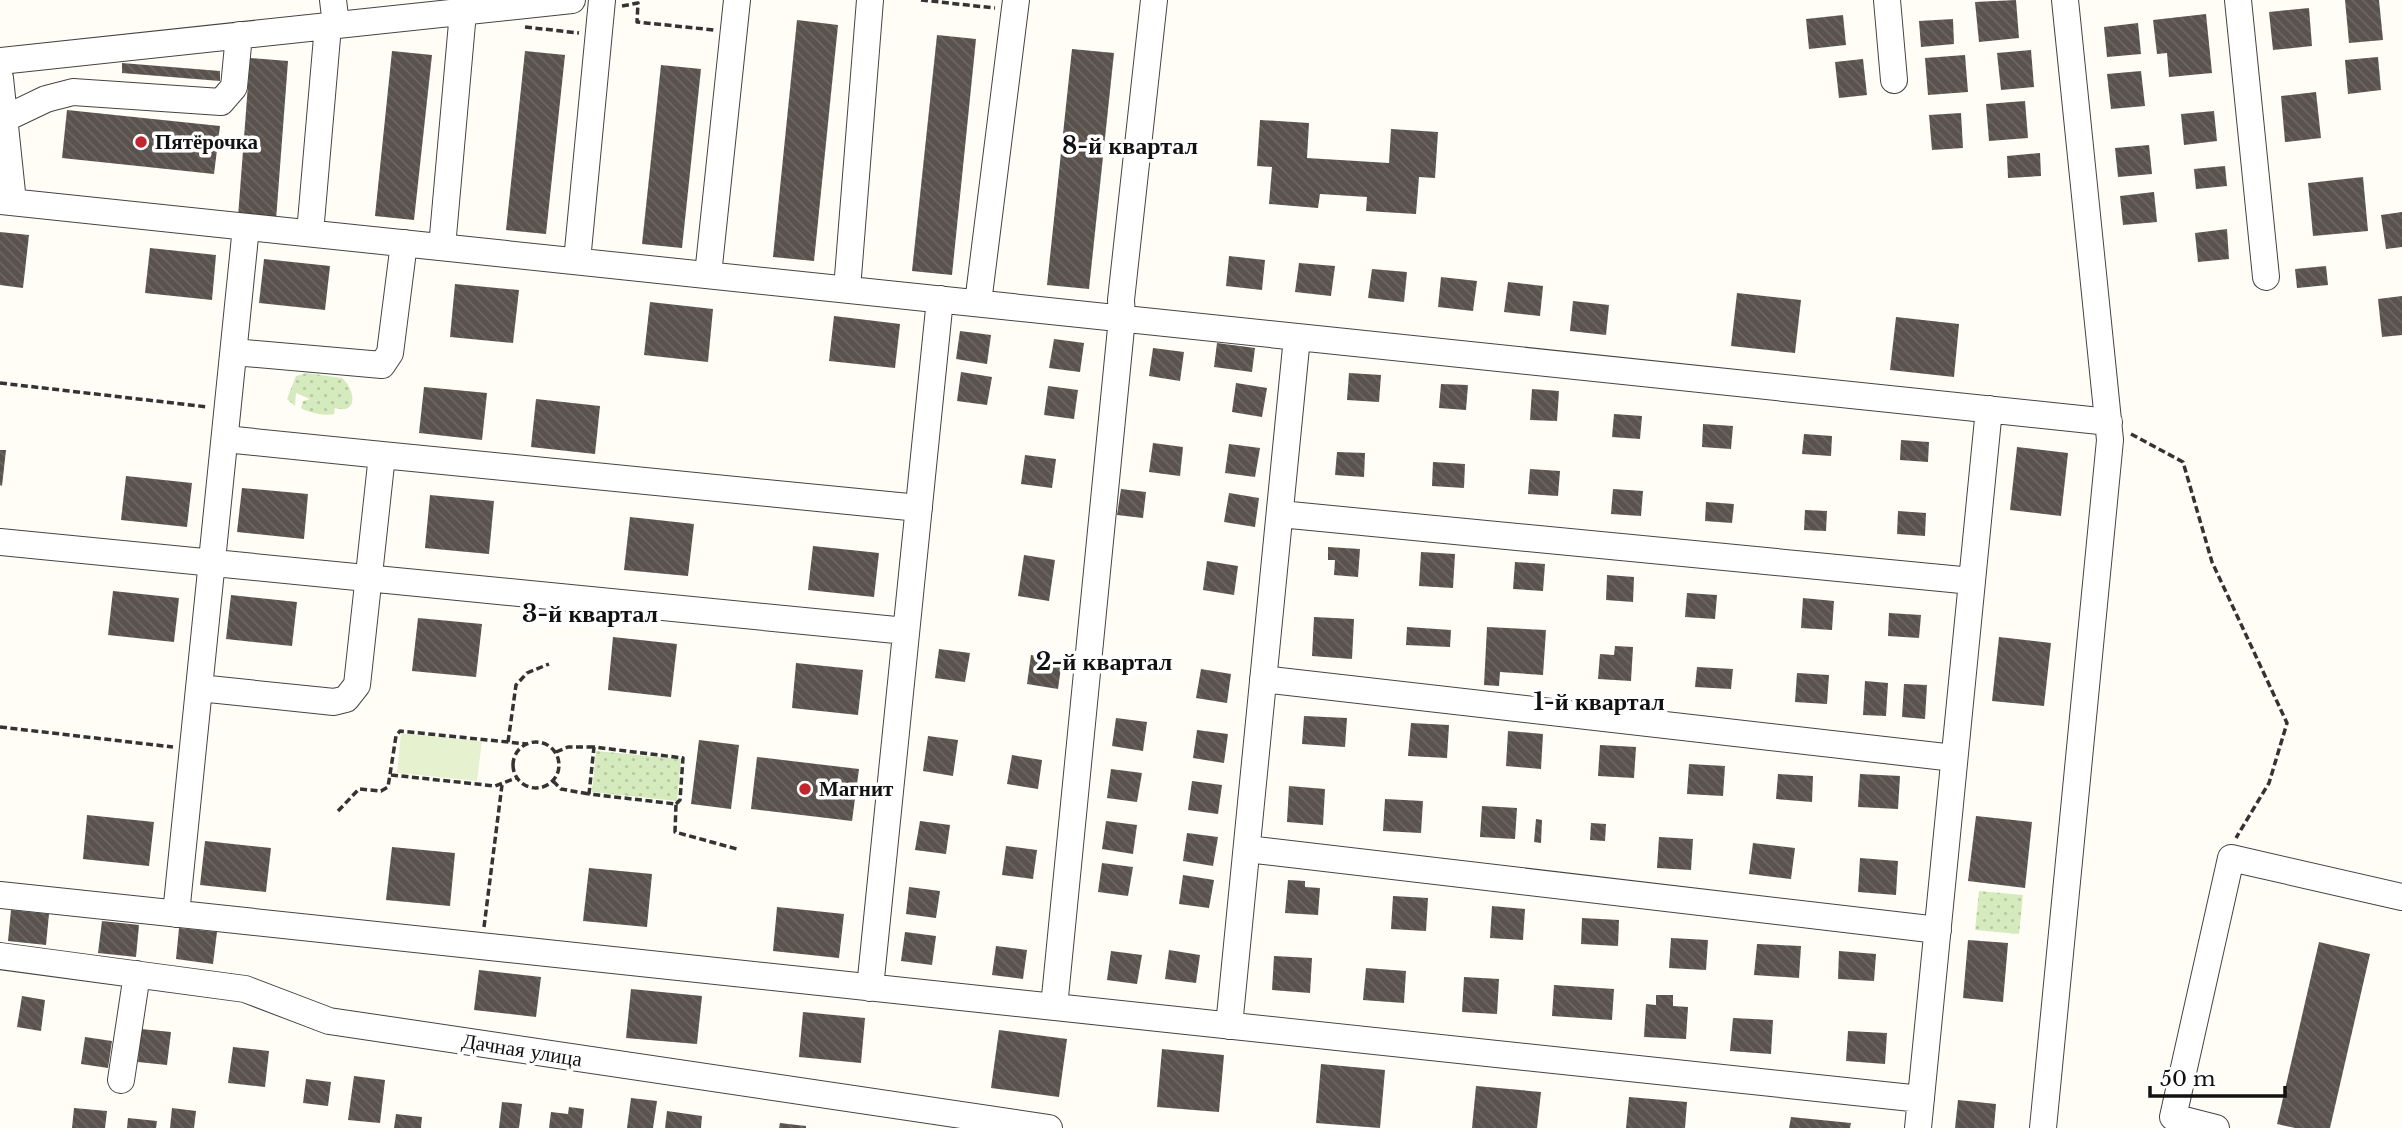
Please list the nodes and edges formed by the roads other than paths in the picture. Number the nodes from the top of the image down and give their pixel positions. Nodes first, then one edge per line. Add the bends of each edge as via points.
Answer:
1 (572, 0) edge
2 (737, 0) edge
3 (870, 0) edge
4 (1016, 0) edge
5 (1154, 0) edge
6 (1887, 0) edge
7 (2065, 0) edge
8 (2238, 0) edge
9 (602, 5) edge
10 (463, 12) junction
11 (332, 17) edge
12 (239, 36) junction
13 (0, 61) edge
14 (0, 78) edge
15 (1894, 80) dead end
16 (4, 119) junction
17 (7, 202) edge
18 (246, 227) junction
19 (310, 233) junction
20 (404, 243) junction
21 (442, 247) junction
22 (578, 261) junction
23 (708, 275) junction
24 (2266, 277) dead end
25 (847, 289) junction
26 (940, 299) junction
27 (978, 303) junction
28 (1122, 318) junction
29 (1297, 337) junction
30 (234, 352) junction
31 (1989, 409) junction
32 (2109, 422) junction
33 (225, 439) junction
34 (382, 455) junction
35 (919, 508) junction
36 (1280, 514) junction
37 (0, 542) edge
38 (212, 563) junction
39 (368, 578) junction
40 (1972, 580) junction
41 (906, 631) junction
42 (1264, 679) junction
43 (199, 688) junction
44 (1954, 758) junction
45 (1247, 849) junction
46 (0, 895) edge
47 (2402, 897) edge
48 (176, 914) junction
49 (1938, 930) junction
50 (0, 956) edge
51 (137, 975) junction
52 (870, 988) junction
53 (1054, 1007) junction
54 (1229, 1026) junction
55 (121, 1080) dead end
56 (1921, 1099) junction
57 (2210, 1127) edge
58 (1049, 1128) edge
59 (1918, 1128) edge
60 (2043, 1128) edge

1 - 10 street
2 - 23 street
3 - 25 street
4 - 27 street
5 - 28 street
6 - 15 street
7 - 32 street
8 - 24 street
9 - 22 street
10 - 11 street
10 - 21 street
11 - 12 street
11 - 19 street
12 - 13 street
12 - 16 street via 234,87 221,102 73,92
14 - 16 street
16 - 17 street
17 - 18 street
18 - 19 street
18 - 30 street
19 - 20 street
20 - 21 street
20 - 30 street via 390,353 382,365
21 - 22 street
22 - 23 street
23 - 25 street
25 - 26 street
26 - 27 street
26 - 35 street
27 - 28 street
28 - 29 street
28 - 53 street
29 - 31 street
29 - 36 street
30 - 33 street
31 - 32 street
31 - 40 street
32 - 60 street via 2108,471
33 - 34 street
33 - 38 street
34 - 35 street
34 - 39 street
35 - 41 street
36 - 40 street
36 - 42 street
37 - 38 street
38 - 39 street
38 - 43 street
39 - 41 street
39 - 43 street via 357,685 346,699 334,702
40 - 44 street
41 - 52 street
42 - 44 street
42 - 45 street
43 - 48 street
44 - 49 street
45 - 49 street
45 - 54 street
46 - 48 street
47 - 57 street via 2231,858 2173,1117
48 - 52 street
49 - 56 street
50 - 51 street, Дачная улица
51 - 55 street
51 - 58 street, Дачная улица via 246,989 329,1021
52 - 53 street
53 - 54 street
54 - 56 street
56 - 59 street

